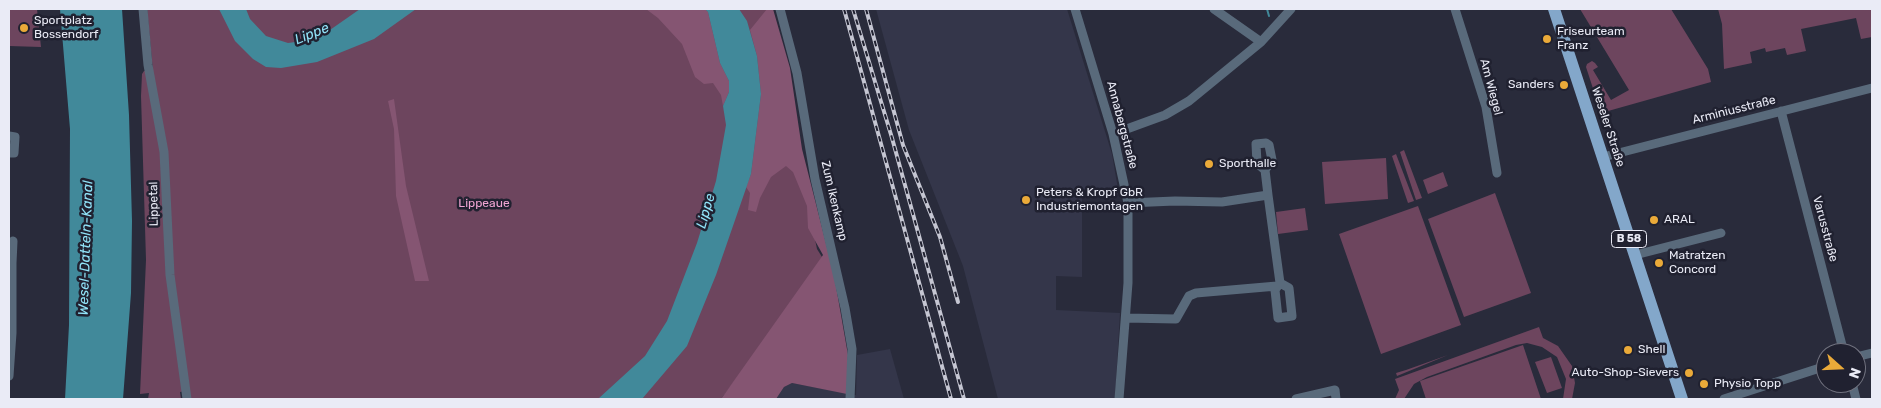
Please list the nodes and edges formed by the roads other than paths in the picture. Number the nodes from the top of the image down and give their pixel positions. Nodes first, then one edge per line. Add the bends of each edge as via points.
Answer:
1 (143, 9) edge
2 (780, 9) edge
3 (1075, 9) edge
4 (1214, 9) edge
5 (1291, 9) edge
6 (1455, 9) edge
7 (1554, 9) edge
8 (1261, 42) junction
9 (1872, 88) edge
10 (1781, 111) junction
11 (1113, 134) junction
12 (9, 136) edge
13 (9, 152) edge
14 (1603, 156) junction
15 (1265, 170) dead end
16 (1497, 172) dead end
17 (1268, 196) junction
18 (1128, 203) junction
19 (1721, 233) dead end
20 (13, 241) dead end
21 (1634, 255) junction
22 (11, 262) edge
23 (1126, 318) junction
24 (10, 333) edge
25 (1841, 343) edge
26 (1816, 369) edge
27 (9, 376) edge
28 (187, 399) edge
29 (850, 399) edge
30 (1119, 399) edge
31 (1296, 399) edge
32 (1336, 399) edge
33 (1682, 399) edge
34 (1724, 399) edge

1 - 28 street, Lippetal via 148,65 164,152 170,276
2 - 29 street, Zum Ikenkamp via 797,73 815,179 845,308 852,349
3 - 11 street, Annabergstraße
4 - 8 street
5 - 8 street
6 - 16 street, Am Wiegel via 1486,107
7 - 14 main road, Weseler Straße / B 58
8 - 11 street via 1190,101
9 - 10 street, Arminiusstraße
10 - 14 street, Arminiusstraße
10 - 25 street, Varusstraße
11 - 18 street, Annabergstraße
12 - 13 street via 15,137 14,153
14 - 21 main road, Weseler Straße / B 58
15 - 17 street
17 - 18 street via 1222,202
17 - 23 street via 1279,284 1196,293 1189,296 1176,319
18 - 23 street, Annabergstraße
19 - 21 street
20 - 22 street
21 - 33 main road, Weseler Straße / B 58
22 - 24 street
23 - 30 street, Annabergstraße
24 - 27 street
26 - 34 street
31 - 32 street via 1335,390

